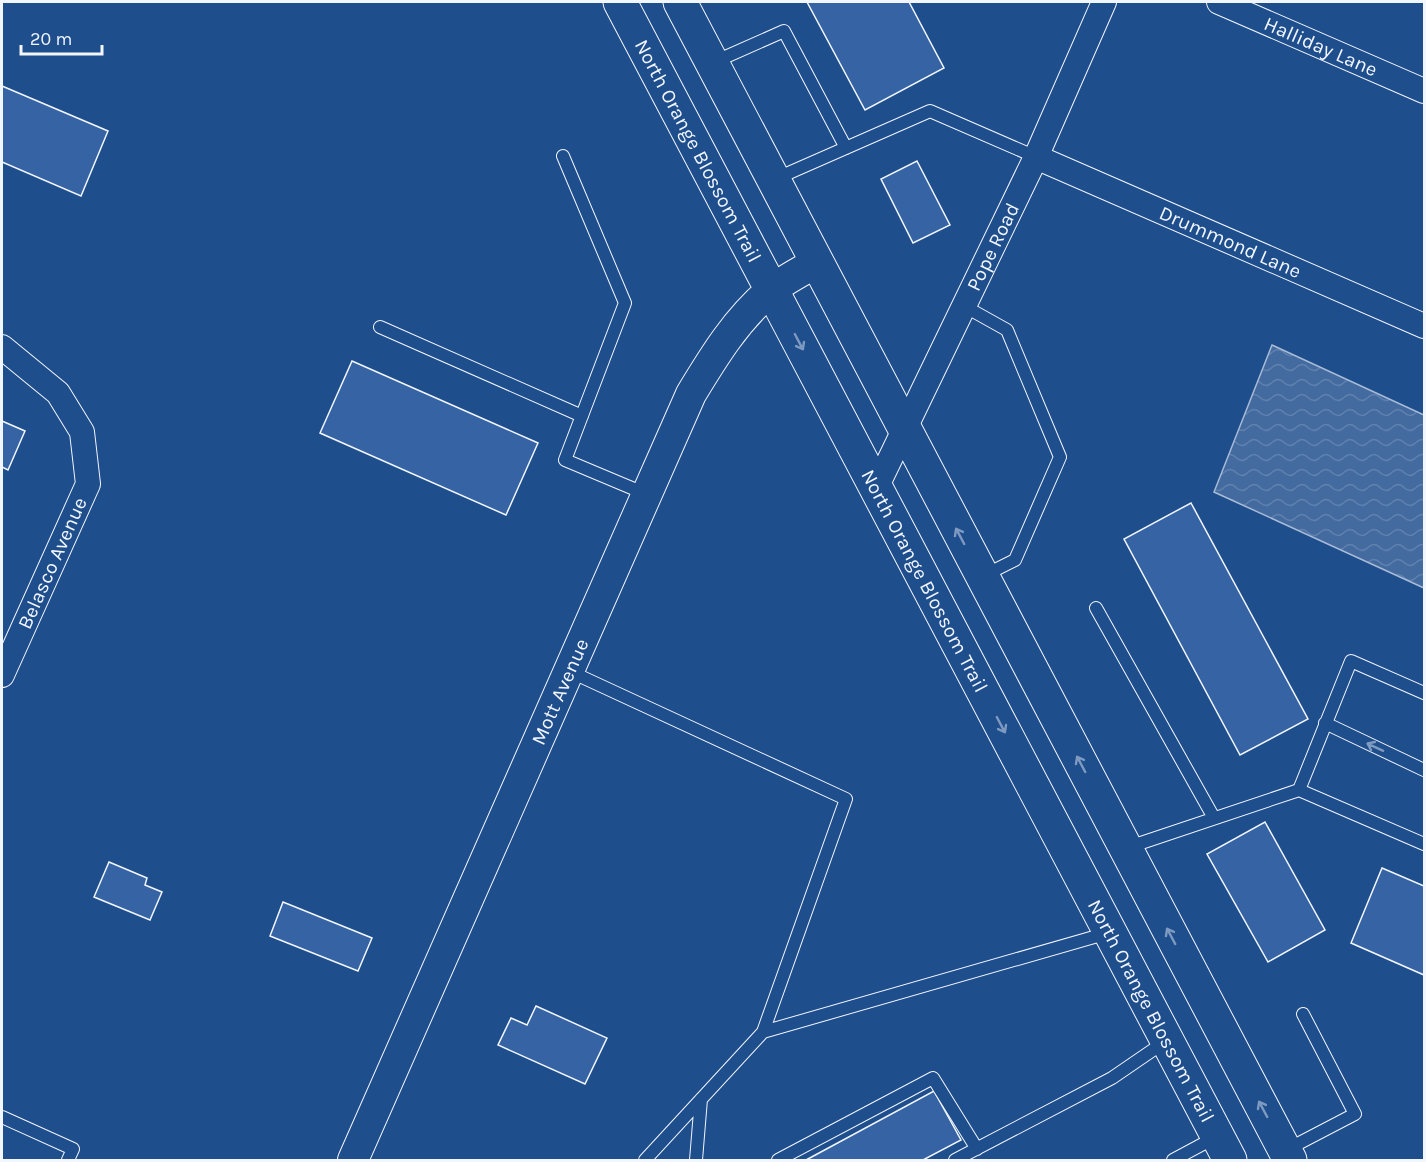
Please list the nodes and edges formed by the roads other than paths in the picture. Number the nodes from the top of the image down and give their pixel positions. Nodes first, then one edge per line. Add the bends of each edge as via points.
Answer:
1 (620, 2) edge
2 (680, 2) edge
3 (1104, 2) edge
4 (1218, 2) edge
5 (712, 63) junction
6 (1425, 91) edge
7 (846, 148) junction
8 (563, 156) dead end
9 (1036, 157) junction
10 (774, 180) junction
11 (817, 262) junction
12 (772, 290) junction
13 (964, 306) junction
14 (1425, 326) edge
15 (380, 327) dead end
16 (2, 347) edge
17 (582, 416) junction
18 (904, 429) junction
19 (876, 488) junction
20 (647, 495) junction
21 (982, 576) junction
22 (1096, 608) dead end
23 (569, 671) junction
24 (2, 675) edge
25 (1425, 693) edge
26 (1326, 723) junction
27 (1425, 770) edge
28 (1299, 790) junction
29 (1214, 818) junction
30 (1425, 844) edge
31 (1125, 848) junction
32 (1110, 932) junction
33 (1303, 1014) dead end
34 (763, 1032) junction
35 (1167, 1040) junction
36 (701, 1099) junction
37 (2, 1117) edge
38 (1224, 1148) edge
39 (977, 1149) junction
40 (1287, 1156) edge
41 (68, 1161) edge
42 (352, 1161) edge
43 (645, 1161) edge
44 (696, 1161) edge
45 (778, 1161) edge
46 (955, 1161) edge
47 (1173, 1161) edge

1 - 12 main road, North Orange Blossom Trail
2 - 5 main road
3 - 9 street, Pope Road
4 - 6 street, Halliday Lane
5 - 7 lane via 784,31
5 - 10 main road
7 - 9 lane via 930,111
7 - 10 lane
8 - 17 lane via 625,303
9 - 13 street, Pope Road
9 - 14 street, Drummond Lane
10 - 11 main road
11 - 12 street, Mott Avenue
11 - 18 main road
12 -> 19 main road, North Orange Blossom Trail
12 - 20 street, Mott Avenue via 743,317 714,355 691,394
13 - 18 street, Pope Road
13 - 21 lane via 1007,330 1060,458 1015,560
15 - 17 lane
16 - 24 street, Belasco Avenue via 58,393 82,432 88,484
17 - 20 lane via 565,460
18 - 19 street, Pope Road
21 -> 18 main road
19 -> 32 main road, North Orange Blossom Trail
20 - 23 street, Mott Avenue
31 -> 21 main road
22 - 29 lane
23 - 34 lane via 846,799
23 - 42 street, Mott Avenue
25 - 26 lane via 1351,661
27 -> 26 lane
26 - 28 lane
28 - 29 lane
28 - 30 lane
29 - 31 lane
40 -> 31 main road
32 - 34 lane
32 - 35 main road, North Orange Blossom Trail
33 - 40 lane via 1355,1114
34 - 36 lane
35 - 38 main road, North Orange Blossom Trail
35 - 39 lane via 1112,1078
36 - 43 lane
36 - 44 lane
37 - 41 lane via 73,1149
38 - 47 lane
39 - 45 lane via 933,1078
39 - 46 lane

